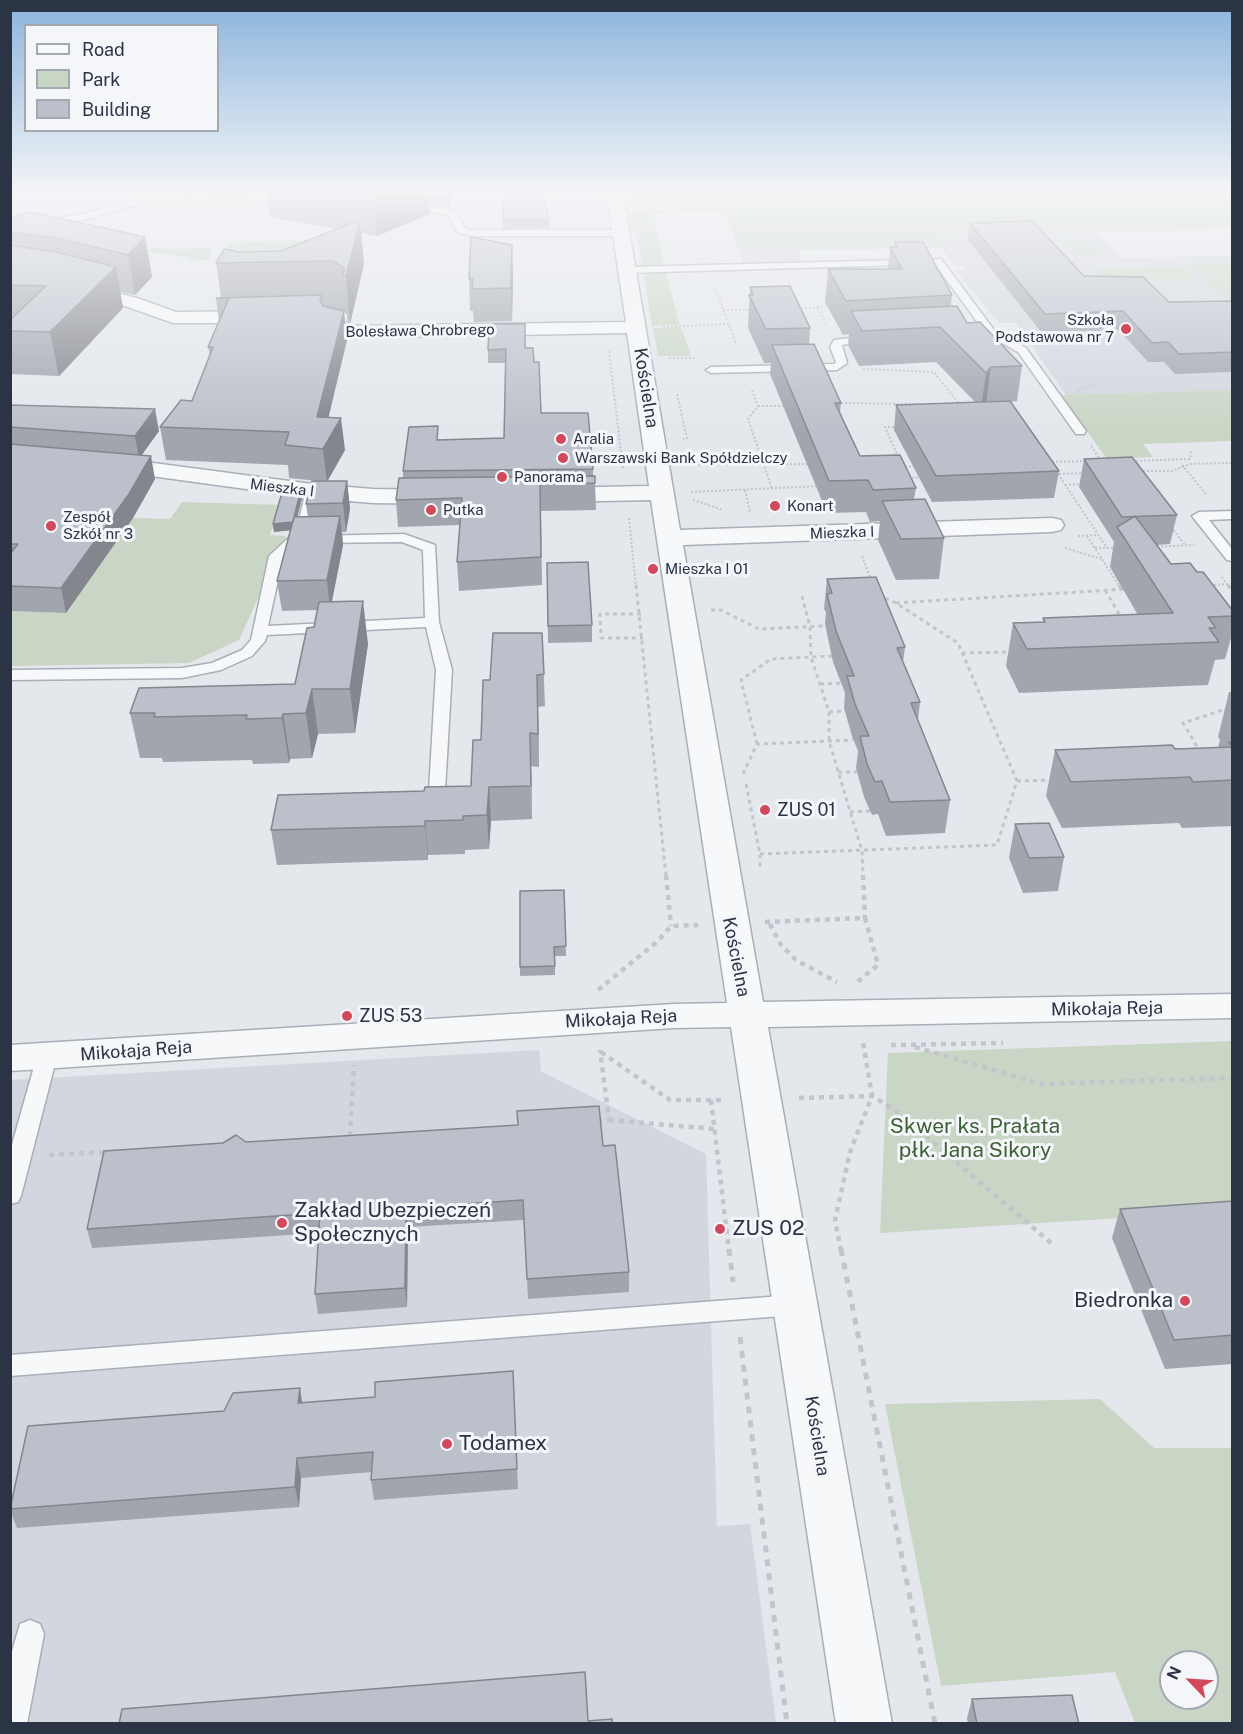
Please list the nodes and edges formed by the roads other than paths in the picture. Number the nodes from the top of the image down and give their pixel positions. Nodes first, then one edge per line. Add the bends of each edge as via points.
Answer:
1 (627, 270) joint
2 (630, 270) edge
3 (944, 270) edge
4 (10, 277) edge
5 (300, 316) edge
6 (278, 317) edge
7 (637, 327) junction
8 (885, 337) edge
9 (711, 370) dead end
10 (1080, 430) road end
11 (160, 448) dead end
12 (82, 461) edge
13 (146, 468) junction
14 (312, 491) junction
15 (663, 493) junction
16 (531, 495) edge
17 (459, 497) edge
18 (1233, 515) edge
19 (1056, 536) road end
20 (668, 538) junction
21 (294, 539) junction
22 (1233, 557) edge
23 (432, 622) junction
24 (260, 631) junction
25 (10, 675) edge
26 (437, 791) edge
27 (1233, 1006) edge
28 (747, 1013) junction
29 (47, 1056) junction
30 (10, 1058) edge
31 (10, 1196) edge
32 (795, 1305) junction
33 (10, 1366) edge
34 (30, 1634) dead end
35 (12, 1724) edge
36 (864, 1724) edge

1 - 2 lane
1 - 7 street, Kościelna
3 - 10 lane via 984,332 1022,350
4 - 6 street via 64,285 174,317
5 - 7 street, Bolesława Chrobrego via 338,316 336,330 341,332
7 - 15 street, Kościelna
8 - 9 lane via 838,342 835,348 842,363 837,367
11 - 13 street
12 - 13 street, Mieszka I
13 - 14 street, Mieszka I
14 - 17 street, Mieszka I
14 - 21 lane via 302,532
15 - 16 street
15 - 20 street, Kościelna
18 - 22 lane via 1199,516
19 - 20 street, Mieszka I
20 - 28 street, Kościelna
21 - 23 lane via 404,538 430,548
21 - 24 lane via 276,556
23 - 24 lane
23 - 26 lane via 444,670
24 - 25 lane via 258,641 247,653 216,667 182,673
27 - 28 street, Mikołaja Reja
28 - 29 street, Mikołaja Reja
28 - 32 street, Kościelna
29 - 30 street, Mikołaja Reja
29 - 31 lane
32 - 33 lane
32 - 36 street, Kościelna
34 - 35 lane

